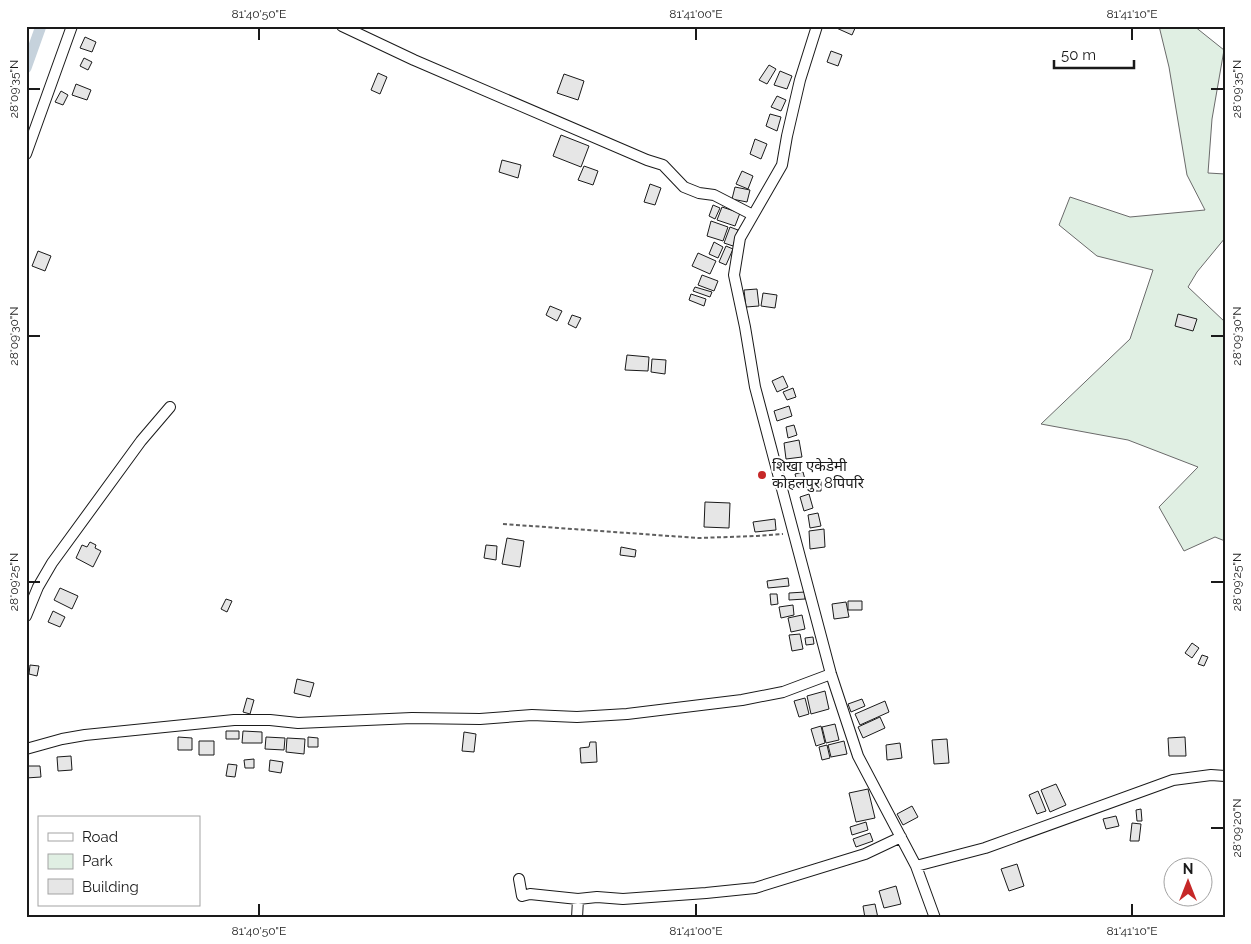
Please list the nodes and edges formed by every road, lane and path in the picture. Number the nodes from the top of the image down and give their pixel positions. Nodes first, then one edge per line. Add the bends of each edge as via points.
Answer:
1 (72, 26) edge
2 (342, 26) edge
3 (817, 26) edge
4 (26, 154) edge
5 (753, 215) junction
6 (170, 407) dead end
7 (503, 524) dead end
8 (793, 533) junction
9 (26, 616) edge
10 (831, 674) junction
11 (26, 749) edge
12 (1225, 776) edge
13 (901, 837) junction
14 (916, 866) junction
15 (519, 879) dead end
16 (578, 899) junction
17 (577, 918) edge
18 (935, 918) edge

1 - 4 street
2 - 5 street via 414,60 663,165 684,187 714,195
3 - 5 street via 800,80 782,165
5 - 8 street via 740,238 734,275 755,387
6 - 9 street via 52,562
7 - 8 path via 698,538
8 - 10 street
10 - 11 street via 783,692 627,714 308,723 234,720 85,735
10 - 13 street via 858,756
12 - 14 street via 1173,780 984,848
13 - 14 street
13 - 16 street via 865,854 755,888 623,899
14 - 18 street
15 - 16 street via 522,896
16 - 17 street

